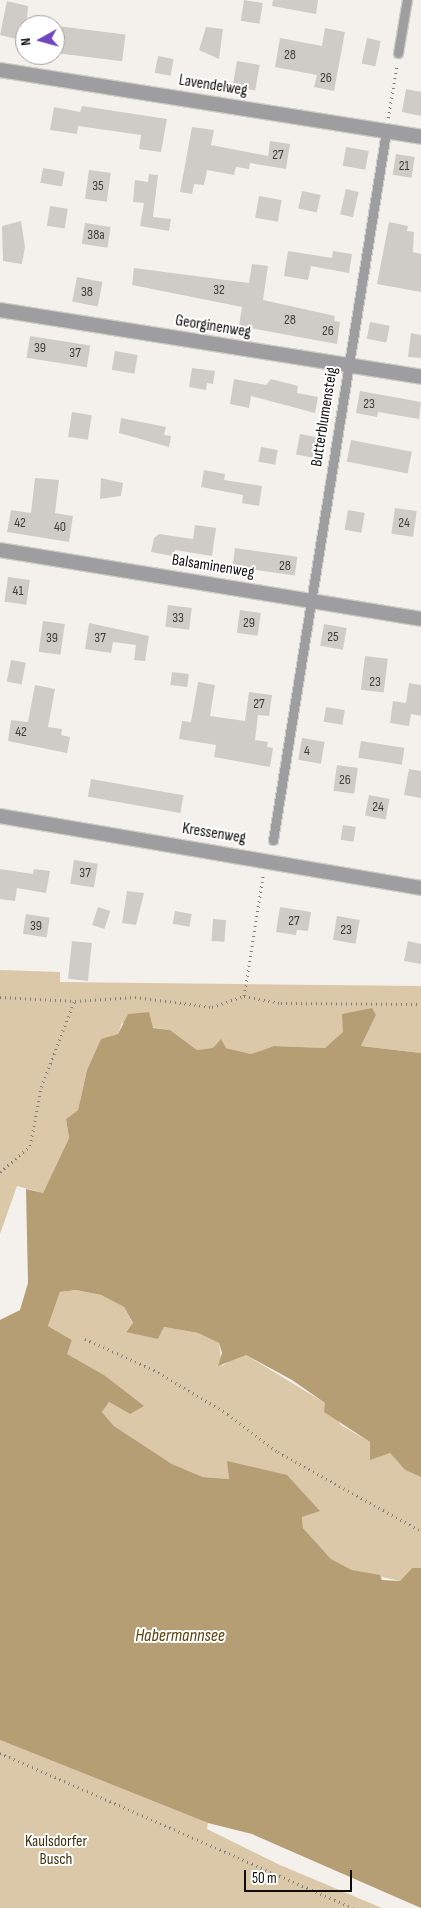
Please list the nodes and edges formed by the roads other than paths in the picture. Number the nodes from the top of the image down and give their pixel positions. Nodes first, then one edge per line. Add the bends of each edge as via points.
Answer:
1 (406, 0) edge
2 (398, 53) road end
3 (0, 70) edge
4 (386, 132) junction
5 (421, 137) edge
6 (0, 310) edge
7 (349, 366) junction
8 (421, 377) edge
9 (0, 550) edge
10 (311, 601) junction
11 (421, 619) edge
12 (0, 816) edge
13 (273, 840) dead end
14 (421, 888) edge

1 - 2 lane
3 - 4 street, Lavendelweg
4 - 5 street, Lavendelweg
4 - 7 lane, Butterblumensteig
6 - 7 street, Georginenweg
7 - 8 street, Georginenweg
7 - 10 lane, Butterblumensteig
9 - 10 street, Balsaminenweg
10 - 11 street, Balsaminenweg
10 - 13 lane, Butterblumensteig
12 - 14 street, Kressenweg

